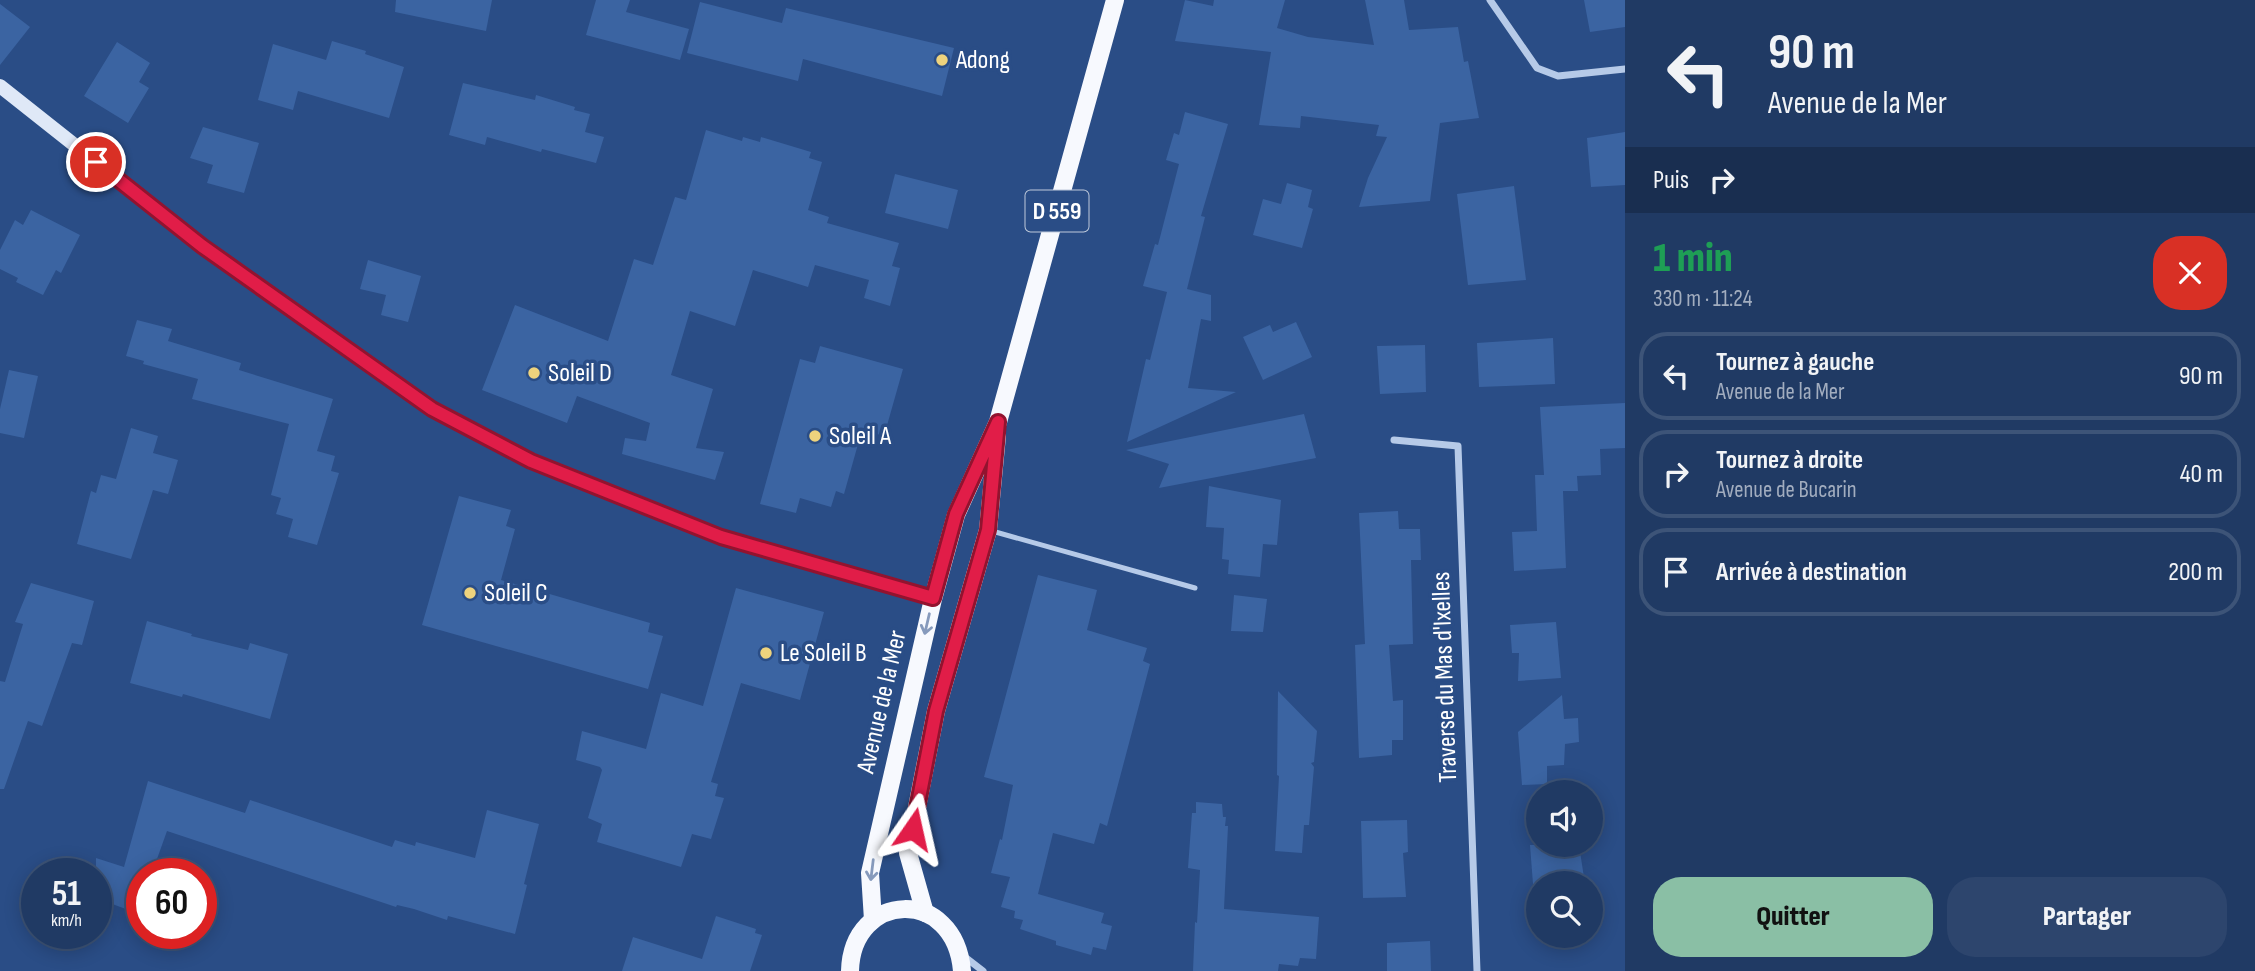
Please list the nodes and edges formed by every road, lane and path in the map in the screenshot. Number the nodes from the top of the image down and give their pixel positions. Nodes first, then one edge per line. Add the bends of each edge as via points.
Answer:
1 (1115, 0) edge
2 (1490, 0) edge
3 (1625, 69) edge
4 (0, 86) edge
5 (998, 422) junction
6 (1394, 440) dead end
7 (988, 530) junction
8 (1195, 588) dead end
9 (933, 598) junction
10 (925, 912) junction
11 (873, 920) junction
12 (961, 962) edge
13 (850, 971) edge
14 (983, 971) edge
15 (1477, 971) edge

1 - 5 main road, Avenue de la Mer / D 559
2 - 3 street via 1537,68 1558,76
4 - 9 street via 202,246 432,409 531,461 721,537
5 - 7 main road, Avenue de la Mer / D 559
5 - 9 main road, Avenue de la Mer / D 559 via 956,514
6 - 15 street, Traverse du Mas d'Ixelles via 1458,446
7 - 8 lane
7 - 10 main road, Avenue de la Mer / D 559 via 936,711 908,853
9 -> 11 main road, Avenue de la Mer / D 559 via 870,873
10 - 11 main road via 907,909
10 - 12 main road via 954,936
11 - 13 main road via 852,950
12 - 14 street

